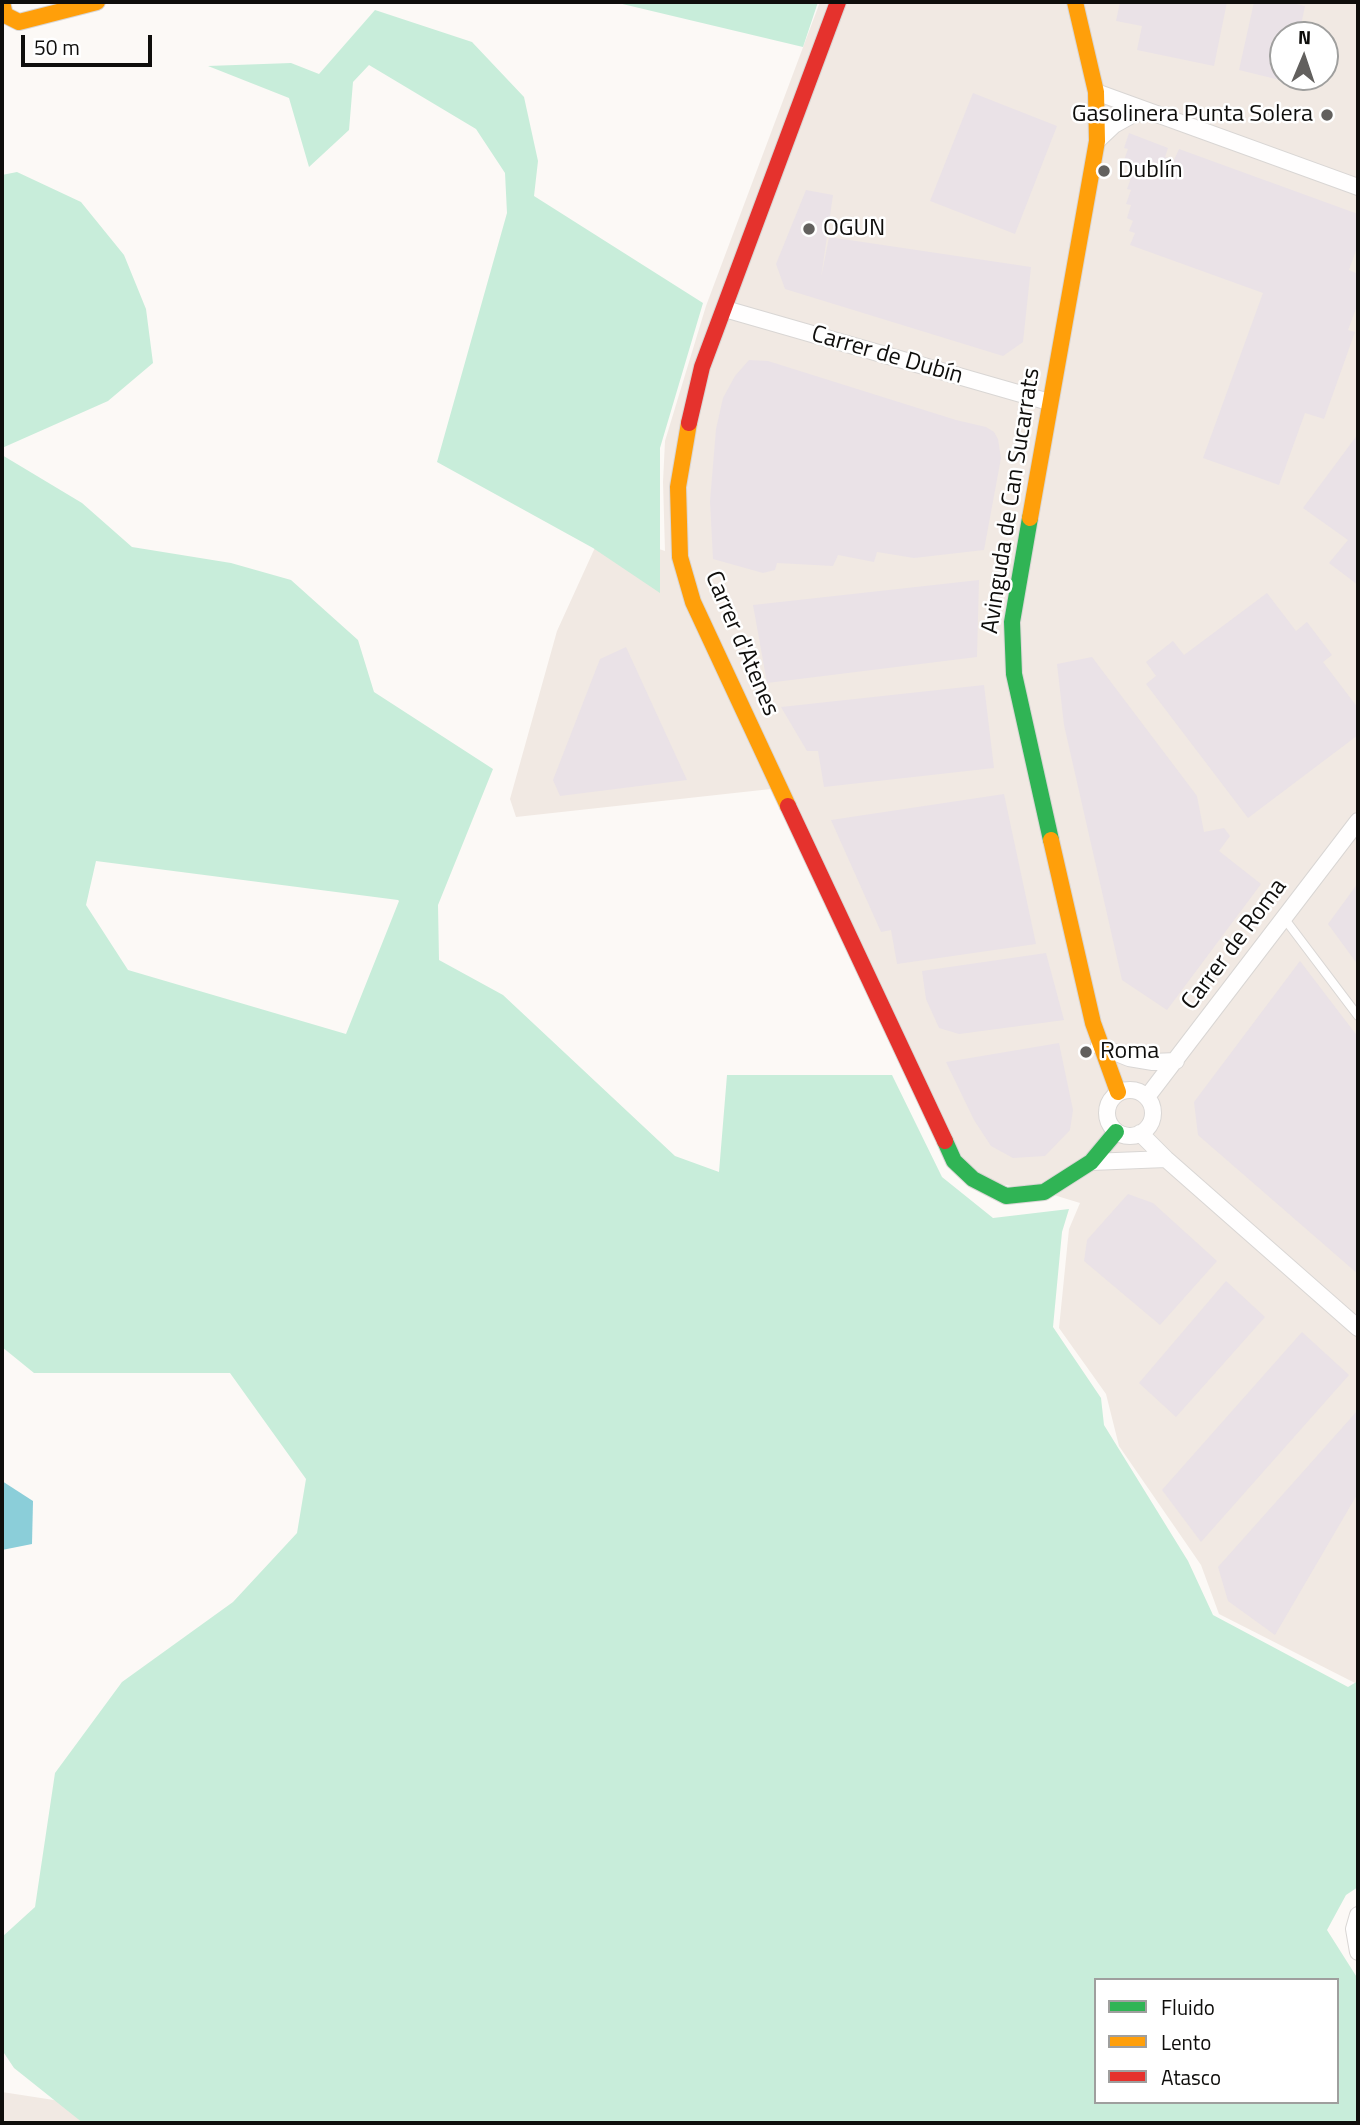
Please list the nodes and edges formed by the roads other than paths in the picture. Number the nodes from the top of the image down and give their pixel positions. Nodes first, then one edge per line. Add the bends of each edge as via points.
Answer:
1 (2, 2) edge
2 (97, 2) edge
3 (838, 2) edge
4 (1074, 2) edge
5 (1096, 92) junction
6 (1147, 111) junction
7 (1097, 141) junction
8 (1358, 187) edge
9 (725, 309) junction
10 (1049, 402) junction
11 (1358, 821) edge
12 (1284, 918) junction
13 (1358, 1016) edge
14 (1099, 1046) junction
15 (1176, 1061) junction
16 (1118, 1092) junction
17 (1147, 1097) junction
18 (1116, 1132) junction
19 (1140, 1133) junction
20 (1166, 1159) junction
21 (1091, 1162) junction
22 (1358, 1328) edge
23 (1358, 1915) edge
24 (1358, 1952) edge

1 - 2 street via 5,15 19,22
3 - 9 street, Carrer d'Atenes
4 - 5 street, Avinguda de Can Sucarrats
5 - 6 street
5 - 7 street, Avinguda de Can Sucarrats
6 - 7 street via 1114,125
6 - 8 street
7 - 10 street, Avinguda de Can Sucarrats
9 - 10 street, Carrer de Dubín
9 - 21 street, Carrer d'Atenes via 702,367 678,487 680,557 693,602 954,1161 973,1179 1006,1196 1044,1192
10 - 14 street, Avinguda de Can Sucarrats via 1012,622 1014,674
11 - 12 street, Carrer de Roma
12 - 13 lane
12 - 15 street, Carrer de Roma
14 - 15 street via 1129,1058
14 - 16 street, Avinguda de Can Sucarrats
15 - 17 street, Carrer de Roma
16 - 17 street via 1133,1089
16 - 18 street via 1106,1111
17 - 19 street via 1153,1118
18 - 19 street
18 - 21 street
19 - 20 street
20 - 21 street
20 - 22 street
23 - 24 street via 1354,1929

